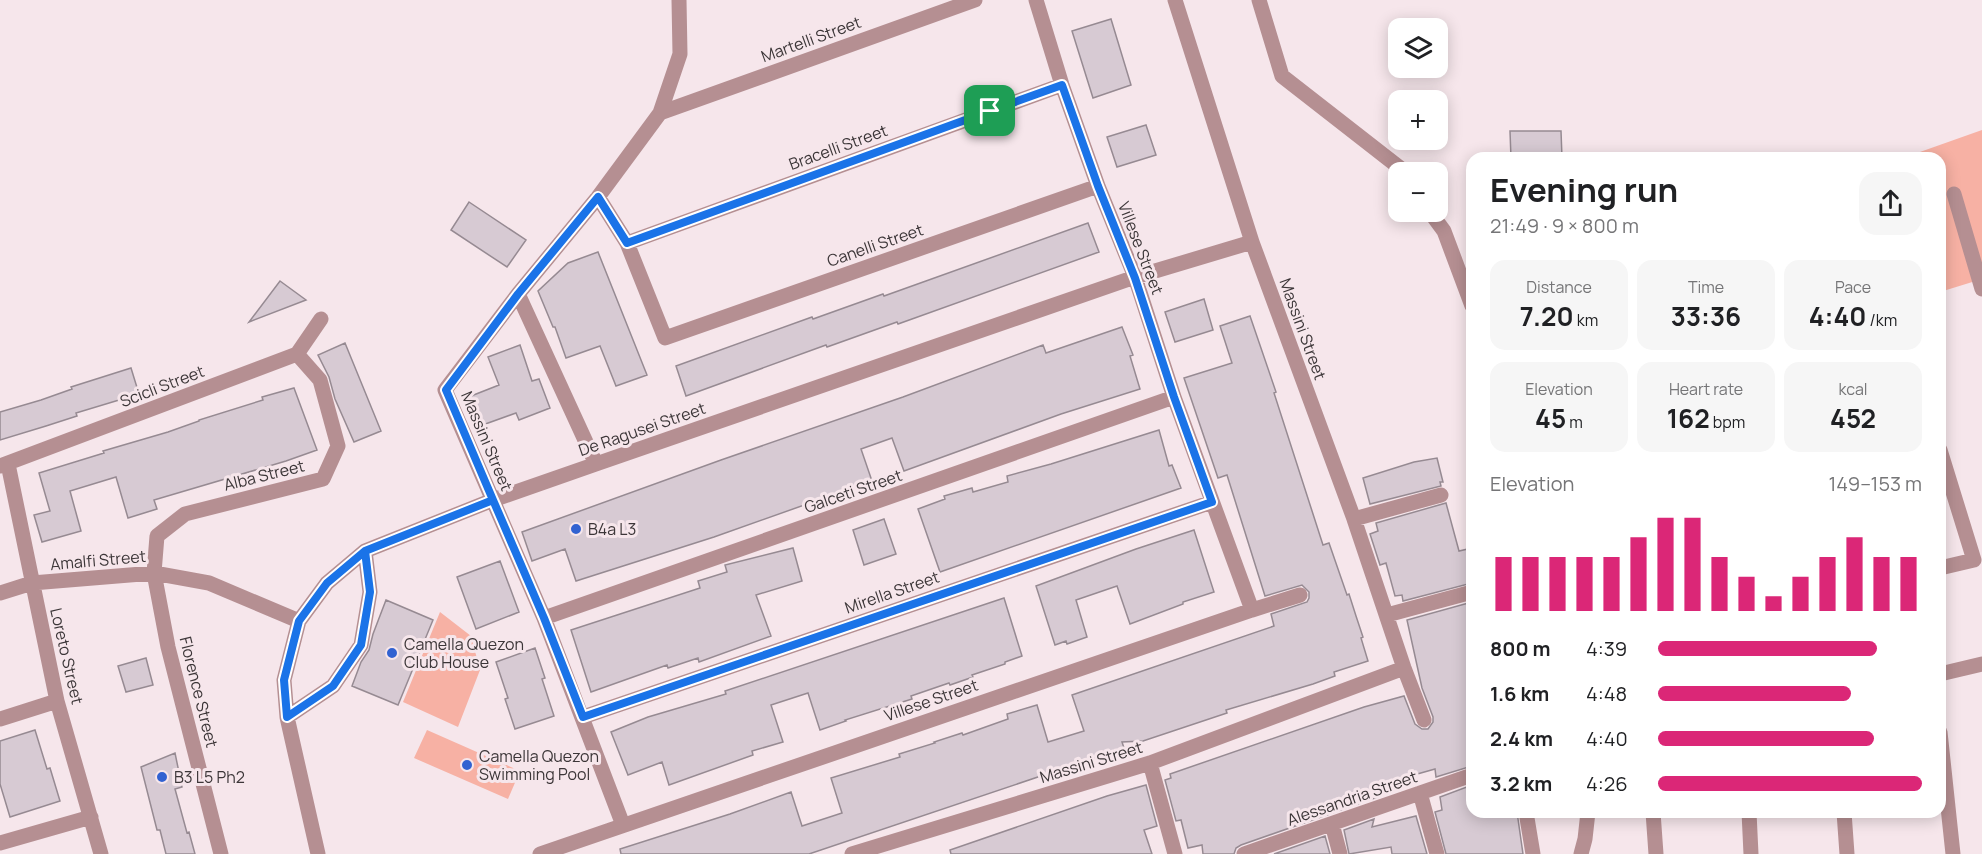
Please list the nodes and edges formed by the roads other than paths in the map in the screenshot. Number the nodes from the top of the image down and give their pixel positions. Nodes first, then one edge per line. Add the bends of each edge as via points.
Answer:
1 (679, 0) edge
2 (975, 0) edge
3 (1036, 0) edge
4 (1175, 0) edge
5 (1259, 0) edge
6 (1062, 85) junction
7 (660, 112) junction
8 (1392, 162) edge
9 (1098, 186) junction
10 (1954, 194) dead end
11 (598, 197) junction
12 (1437, 222) edge
13 (1252, 242) junction
14 (627, 243) junction
15 (1135, 278) junction
16 (1982, 289) edge
17 (1466, 290) edge
18 (518, 294) junction
19 (321, 319) dead end
20 (297, 354) junction
21 (1174, 397) junction
22 (596, 464) junction
23 (4, 465) edge
24 (1946, 469) edge
25 (1441, 495) dead end
26 (493, 500) junction
27 (1212, 502) junction
28 (1354, 519) junction
29 (365, 551) junction
30 (1946, 567) edge
31 (154, 573) junction
32 (32, 583) junction
33 (0, 593) edge
34 (1466, 594) edge
35 (1300, 595) dead end
36 (1252, 610) junction
37 (1387, 615) junction
38 (544, 618) junction
39 (299, 621) junction
40 (1982, 663) edge
41 (1404, 668) junction
42 (1946, 673) edge
43 (57, 701) junction
44 (287, 717) junction
45 (583, 717) junction
46 (0, 720) edge
47 (1424, 720) dead end
48 (1150, 763) junction
49 (1466, 777) edge
50 (1946, 788) edge
51 (1420, 793) junction
52 (92, 817) junction
53 (1527, 818) edge
54 (1588, 818) edge
55 (1653, 818) edge
56 (1749, 818) edge
57 (1845, 818) edge
58 (1332, 824) junction
59 (623, 825) junction
60 (0, 843) edge
61 (862, 852) edge
62 (101, 854) edge
63 (221, 854) edge
64 (318, 854) edge
65 (540, 854) edge
66 (1175, 854) edge
67 (1244, 854) edge
68 (1340, 854) edge
69 (1437, 854) edge
70 (1533, 854) edge
71 (1581, 854) edge
72 (1656, 854) edge
73 (1751, 854) edge
74 (1848, 854) edge
75 (1953, 854) edge

1 - 7 street, Massini Street via 680,54
2 - 7 street, Martelli Street
3 - 6 street, Villese Street
4 - 13 street, Massini Street
5 - 8 street via 1282,76
6 - 9 street, Villese Street
6 - 14 street, Bracelli Street
7 - 11 street, Massini Street
9 - 14 street, Canelli Street via 665,338
9 - 15 street, Villese Street
10 - 16 street
11 - 14 street
11 - 18 street, Massini Street
12 - 17 street
13 - 15 street, De Ragusei Street
13 - 28 street, Massini Street
15 - 21 street, Villese Street
15 - 22 street, De Ragusei Street
18 - 22 street
18 - 26 street, Massini Street via 446,390
19 - 20 street
20 - 23 street, Scicli Street
20 - 31 street, Alba Street via 320,380 338,446 323,479 185,514 157,536
21 - 27 street, Villese Street
21 - 38 street, Galceti Street
22 - 26 street, De Ragusei Street
23 - 32 street, Loreto Street
24 - 30 street via 1974,560
25 - 28 street
26 - 29 street, De Ragusei Street
26 - 38 street, Massini Street
27 - 36 street, Villese Street
27 - 45 street, Mirella Street
28 - 37 street, Massini Street
29 - 39 street, De Ragusei Street via 327,583
29 - 44 street via 370,592 361,645 333,686
31 - 32 street, Amalfi Street
31 - 39 street, Amalfi Street via 209,583
31 - 63 street, Florence Street via 168,647
32 - 33 street, Amalfi Street
32 - 43 street, Loreto Street
34 - 37 street
35 - 36 street, Villese Street
36 - 59 street, Villese Street
37 - 41 street, Massini Street
38 - 45 street, Massini Street
39 - 44 street, De Ragusei Street via 284,680
40 - 42 street
41 - 47 street, Massini Street
41 - 48 street, Massini Street
43 - 46 street
43 - 52 street, Loreto Street
44 - 64 street, De Ragusei Street
45 - 59 street, Massini Street
48 - 61 street, Massini Street
48 - 66 street
49 - 51 street, Alessandria Street
50 - 75 street
51 - 58 street, Alessandria Street
51 - 69 street
52 - 60 street
52 - 62 street, Loreto Street
53 - 70 street
54 - 71 street
55 - 72 street
56 - 73 street
57 - 74 street
58 - 67 street, Alessandria Street
58 - 68 street
59 - 65 street

